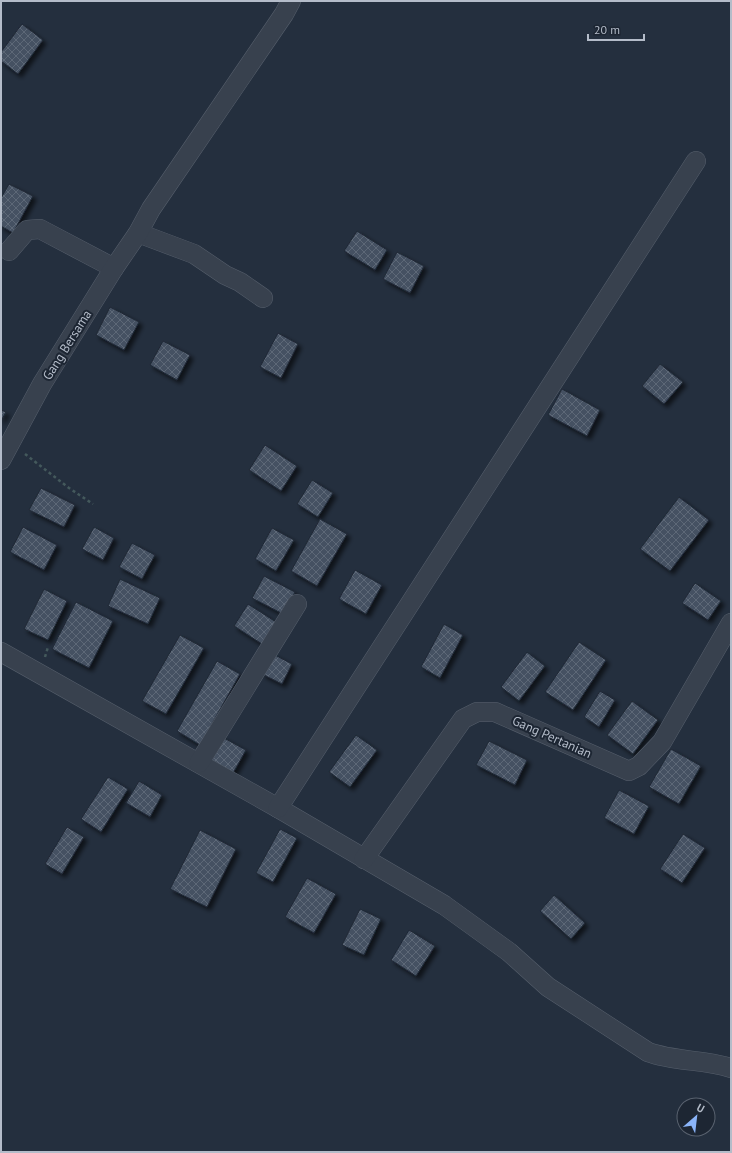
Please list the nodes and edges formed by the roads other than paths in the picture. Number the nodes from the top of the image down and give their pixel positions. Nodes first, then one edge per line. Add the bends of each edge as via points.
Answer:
1 (291, 1) edge
2 (696, 161) dead end
3 (138, 233) junction
4 (9, 250) dead end
5 (114, 268) junction
6 (263, 298) dead end
7 (1, 460) edge
8 (297, 604) dead end
9 (731, 623) edge
10 (1, 652) edge
11 (198, 763) junction
12 (278, 808) junction
13 (364, 859) junction
14 (731, 1068) edge

1 - 3 street, Gang Bersama via 151,209
2 - 12 street
3 - 5 street, Gang Bersama
3 - 6 street via 194,254
4 - 5 street via 27,230 40,229
5 - 7 street, Gang Bersama via 42,384
8 - 11 street
9 - 13 street, Gang Pertanian via 662,742 639,766 629,771 494,712 477,712 464,719
10 - 11 street
11 - 12 street
12 - 13 street
13 - 14 street via 444,905 509,952 548,987 648,1052

